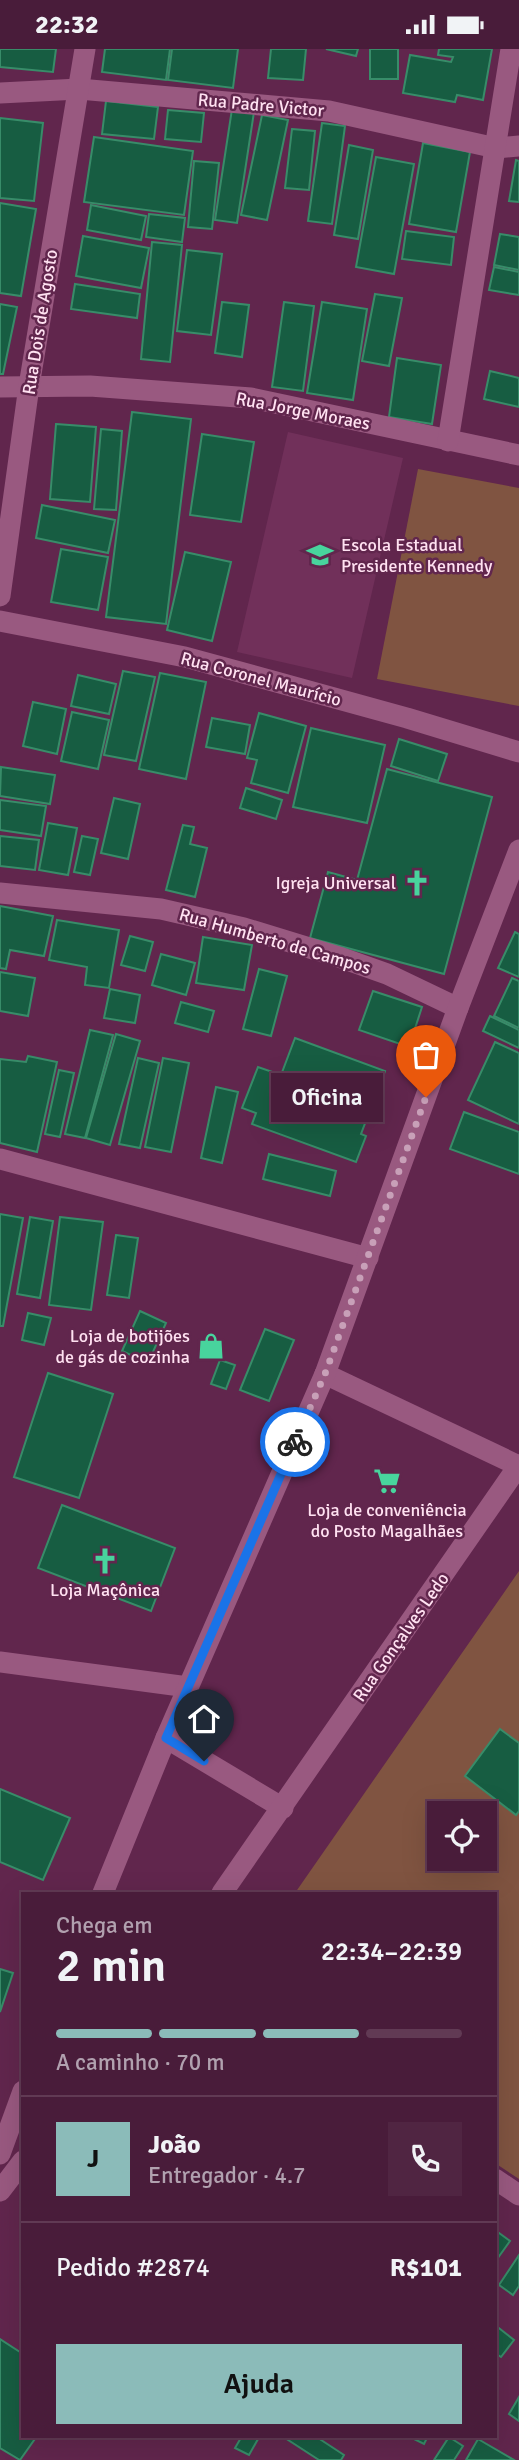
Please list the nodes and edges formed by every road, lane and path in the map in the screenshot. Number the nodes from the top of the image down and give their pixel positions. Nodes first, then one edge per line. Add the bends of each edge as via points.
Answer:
1 (85, 49) edge
2 (511, 49) edge
3 (79, 89) junction
4 (0, 93) edge
5 (519, 146) edge
6 (496, 148) junction
7 (29, 386) junction
8 (0, 387) edge
9 (448, 442) junction
10 (519, 455) edge
11 (0, 596) edge
12 (0, 621) edge
13 (519, 752) edge
14 (519, 850) edge
15 (0, 893) edge
16 (458, 1008) junction
17 (0, 1159) edge
18 (368, 1258) junction
19 (325, 1374) junction
20 (519, 1466) edge
21 (0, 1663) edge
22 (188, 1687) junction
23 (166, 1738) junction
24 (283, 1808) junction
25 (103, 1892) edge
26 (223, 1892) edge
27 (21, 2096) edge
28 (0, 2154) edge
29 (21, 2164) edge
30 (497, 2180) edge
31 (0, 2191) edge
32 (519, 2195) edge

1 - 3 street, Rua Dois de Agosto
2 - 6 street
3 - 4 street, Rua Padre Victor
3 - 6 street, Rua Padre Victor via 329,111
3 - 7 street, Rua Dois de Agosto
5 - 6 street, Rua Padre Victor
6 - 9 street
7 - 8 street, Rua Jorge Moraes
7 - 9 street, Rua Jorge Moraes via 251,398
7 - 11 street, Rua Dois de Agosto
9 - 10 street, Rua Jorge Moraes
12 - 13 street, Rua Coronel Maurício via 185,657
14 - 16 street
15 - 16 street, Rua Humberto de Campos via 161,909 244,928 387,974
16 - 18 street
17 - 18 street
18 - 19 street
19 - 20 street
19 - 22 street
20 - 24 street, Rua Gonçalves Ledo
21 - 22 street
22 - 23 street
23 - 24 street
23 - 25 street
24 - 26 street, Rua Gonçalves Ledo
27 - 28 street
29 - 31 street
30 - 32 street

